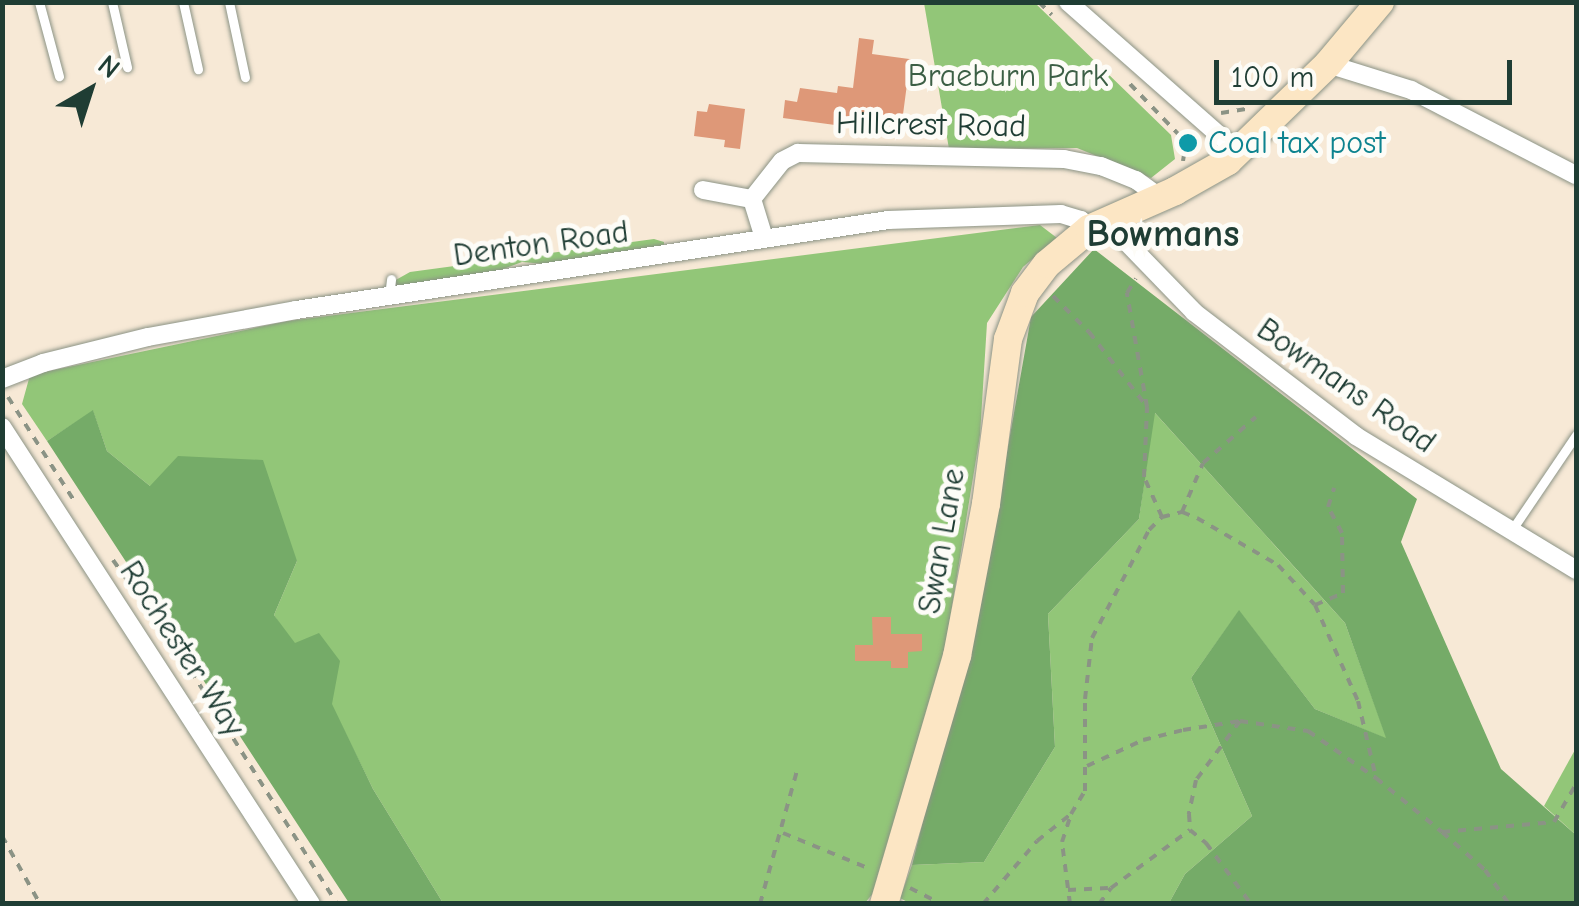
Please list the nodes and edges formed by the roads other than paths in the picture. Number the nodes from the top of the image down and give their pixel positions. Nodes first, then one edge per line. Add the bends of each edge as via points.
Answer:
1 (39, 2) edge
2 (112, 2) edge
3 (183, 2) edge
4 (229, 2) edge
5 (1068, 2) edge
6 (1380, 2) edge
7 (1328, 64) junction
8 (127, 66) dead end
9 (198, 69) dead end
10 (59, 76) dead end
11 (245, 77) dead end
12 (1238, 152) junction
13 (1576, 175) edge
14 (703, 190) dead end
15 (1161, 198) junction
16 (752, 199) junction
17 (1097, 225) junction
18 (764, 238) junction
19 (654, 239) dead end
20 (657, 258) junction
21 (2, 378) edge
22 (2, 427) edge
23 (1576, 435) edge
24 (1511, 531) junction
25 (1576, 570) edge
26 (888, 891) edge
27 (311, 904) edge

1 - 10 lane
2 - 8 lane
3 - 9 lane
4 - 11 lane
5 - 12 street
6 - 7 street
7 - 12 street
7 - 13 street via 1411,90
12 - 15 street
14 - 16 street
15 - 16 street, Hillcrest Road via 1101,166 1064,160 798,154 782,161
15 - 17 street
16 - 18 street
17 - 18 street, Denton Road via 1066,214 960,215
17 - 24 street, Bowmans Road via 1194,312 1356,436
17 - 26 street, Swan Lane via 1034,278 1008,339 957,656
18 - 20 street, Denton Road
19 - 20 lane
20 - 21 street, Denton Road via 390,288 148,337
22 - 27 street, Rochester Way
23 - 24 lane
24 - 25 street, Bowmans Road

